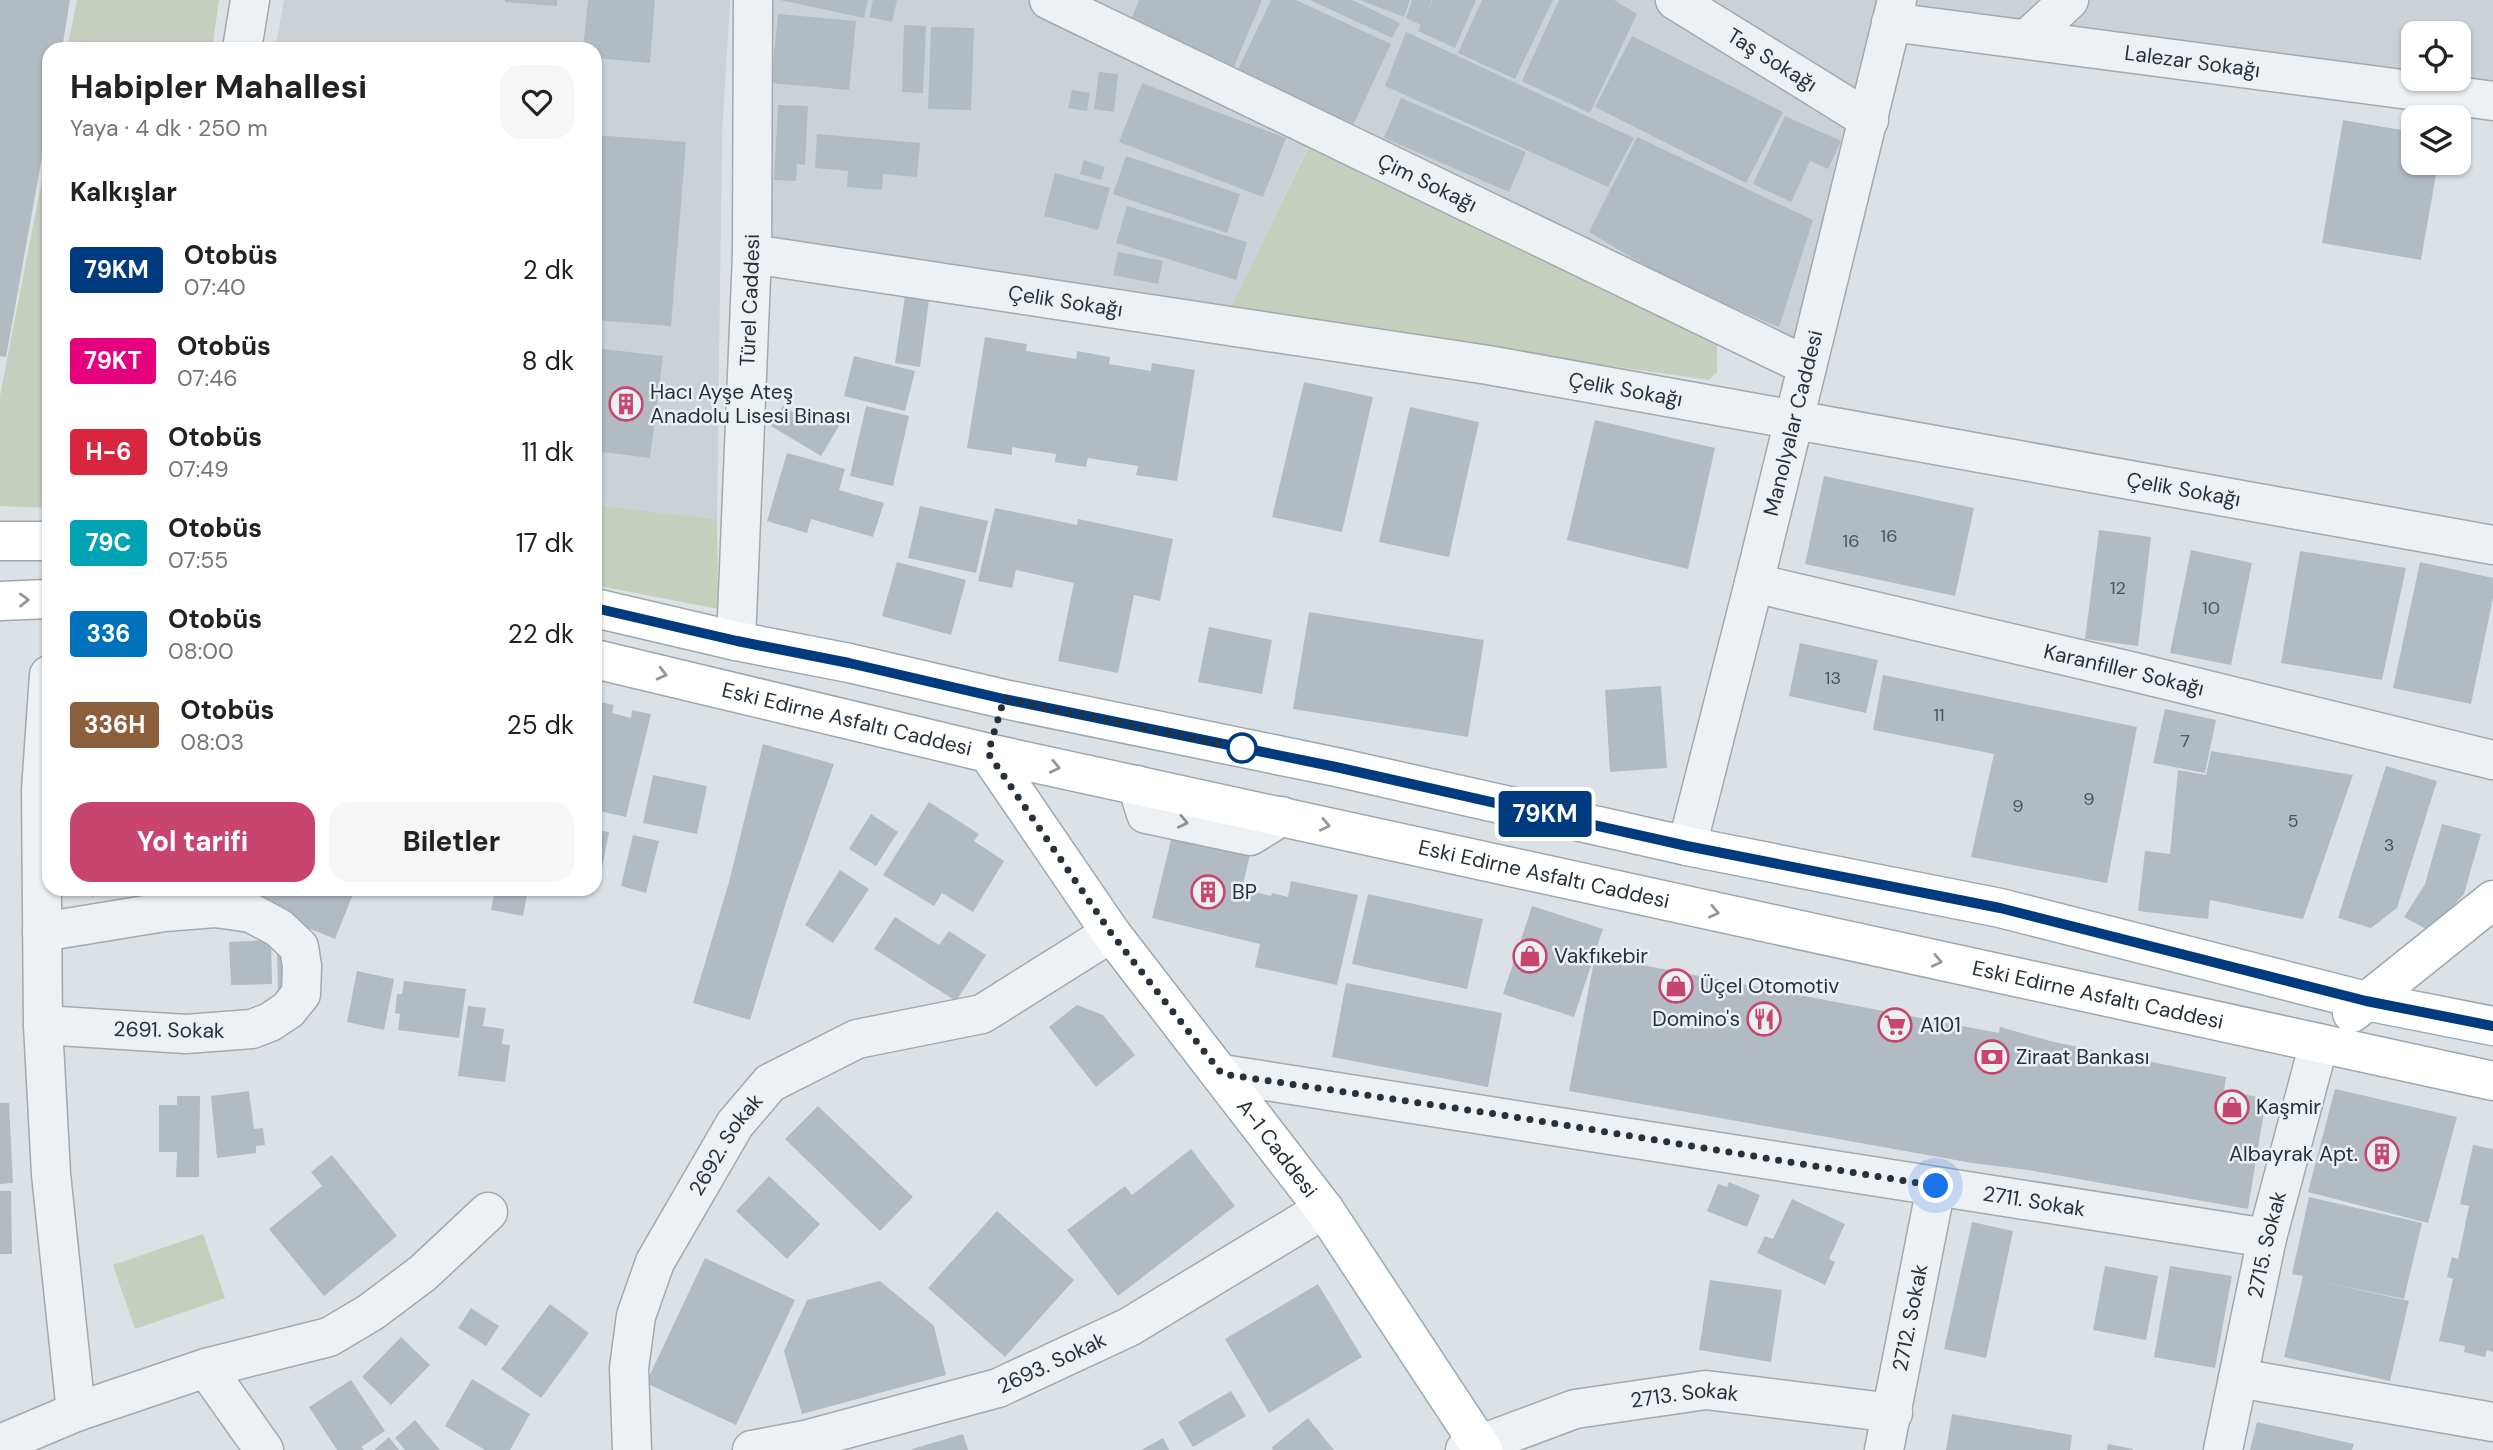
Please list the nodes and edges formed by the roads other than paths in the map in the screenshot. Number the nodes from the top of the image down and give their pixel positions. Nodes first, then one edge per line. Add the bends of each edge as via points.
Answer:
1 (250, 0) edge
2 (753, 0) edge
3 (1049, 0) edge
4 (1675, 0) edge
5 (2069, 0) edge
6 (1894, 11) edge
7 (2027, 39) junction
8 (243, 42) edge
9 (2493, 101) edge
10 (1869, 120) junction
11 (752, 254) junction
12 (1807, 366) junction
13 (1794, 421) junction
14 (0, 541) edge
15 (42, 541) edge
16 (2493, 545) edge
17 (1754, 583) junction
18 (42, 599) edge
19 (0, 601) edge
20 (602, 610) edge
21 (737, 641) junction
22 (602, 661) edge
23 (1004, 699) junction
24 (988, 753) junction
25 (2493, 760) edge
26 (42, 776) edge
27 (1687, 846) junction
28 (2493, 900) edge
29 (42, 932) junction
30 (1111, 933) junction
31 (2366, 1001) junction
32 (43, 1026) junction
33 (2493, 1026) edge
34 (2319, 1042) junction
35 (1222, 1074) junction
36 (2493, 1081) edge
37 (1936, 1186) junction
38 (1324, 1209) junction
39 (488, 1212) dead end
40 (2267, 1238) junction
41 (206, 1368) junction
42 (2238, 1378) junction
43 (76, 1412) junction
44 (1894, 1413) junction
45 (2493, 1422) edge
46 (0, 1444) edge
47 (1476, 1448) edge
48 (264, 1450) edge
49 (632, 1450) edge
50 (752, 1450) edge
51 (1884, 1450) edge
52 (2223, 1450) edge

1 - 8 street
2 - 11 street, Türel Caddesi
3 - 12 street, Çim Sokağı
4 - 10 street, Taş Sokağı
5 - 7 street
6 - 7 street, Lalezar Sokağı
6 - 10 street, Manolyalar Caddesi
7 - 9 street, Lalezar Sokağı
10 - 12 street, Manolyalar Caddesi
11 - 13 street, Çelik Sokağı via 1488,365
11 - 21 street, Türel Caddesi
12 - 13 street, Manolyalar Caddesi
13 - 16 street, Çelik Sokağı
13 - 17 street, Manolyalar Caddesi
14 - 15 main road
17 - 25 street, Karanfiller Sokağı
17 - 27 street, Manolyalar Caddesi
19 -> 18 main road
20 - 21 main road
21 - 23 main road
22 -> 24 main road, Eski Edirne Asfaltı Caddesi
23 - 24 main road
23 - 27 main road
24 - 30 main road, A-1 Caddesi
24 -> 34 main road, Eski Edirne Asfaltı Caddesi
26 - 29 street
27 - 31 main road via 2000,908
28 - 31 main road
29 - 32 street
29 - 32 street, 2691. Sokak via 215,908 251,913 279,928 299,947 302,966 301,994 288,1010 251,1029 186,1034
30 - 35 main road, A-1 Caddesi
30 - 49 street, 2692. Sokak via 982,1014 857,1039 770,1083 735,1124 655,1262 636,1316 629,1368
31 - 33 main road
31 - 34 main road
32 - 43 street via 51,1174
34 - 36 main road, Eski Edirne Asfaltı Caddesi
34 - 40 street, 2715. Sokak
35 - 37 street, 2711. Sokak
35 - 38 main road, A-1 Caddesi
37 - 40 street, 2711. Sokak
37 - 44 street, 2712. Sokak
38 - 47 main road, A-1 Caddesi
38 - 50 street, 2693. Sokak via 1129,1327 998,1388
39 - 41 street via 424,1273 329,1337
40 - 42 street, 2715. Sokak
41 - 43 street
41 - 48 street
42 - 45 street
42 - 52 street, 2715. Sokak
43 - 46 street
44 - 47 street, 2713. Sokak via 1706,1390 1575,1409
44 - 51 street, 2712. Sokak

